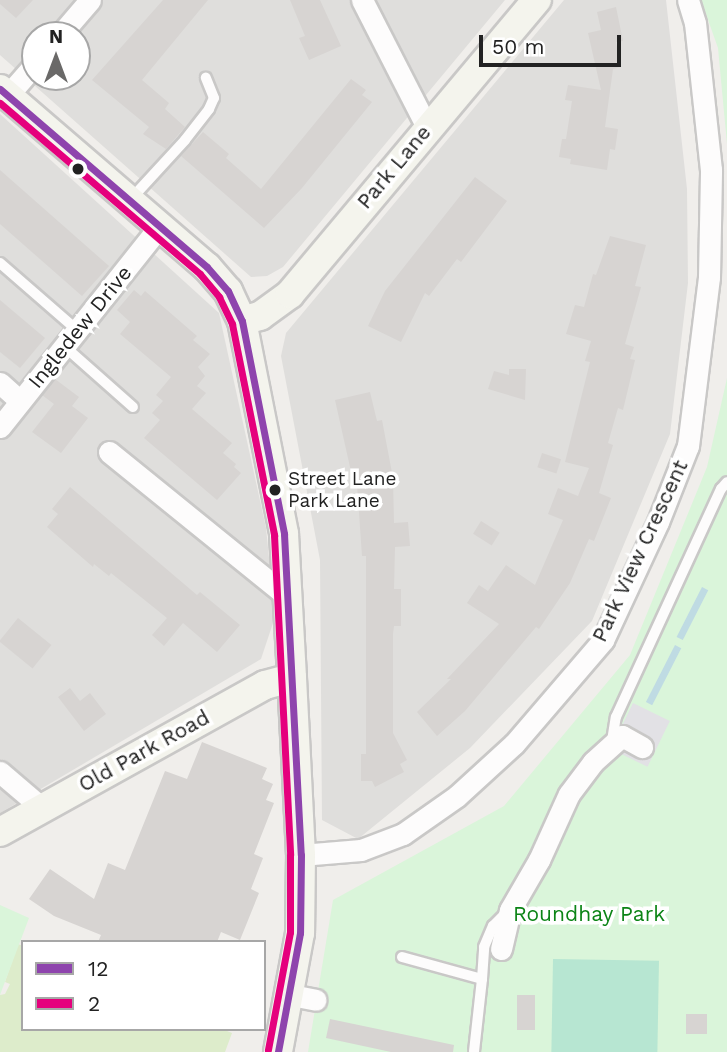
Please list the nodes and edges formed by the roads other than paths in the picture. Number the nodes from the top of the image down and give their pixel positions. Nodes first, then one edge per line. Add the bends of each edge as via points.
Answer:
1 (90, 0) edge
2 (362, 0) edge
3 (537, 0) edge
4 (688, 0) edge
5 (72, 21) edge
6 (21, 77) edge
7 (206, 78) dead end
8 (4, 92) edge
9 (427, 127) junction
10 (129, 201) junction
11 (159, 227) junction
12 (0, 263) edge
13 (242, 321) junction
14 (71, 338) junction
15 (0, 383) edge
16 (20, 401) junction
17 (133, 407) dead end
18 (0, 426) edge
19 (109, 452) dead end
20 (727, 482) edge
21 (287, 596) junction
22 (292, 678) junction
23 (611, 744) junction
24 (642, 747) dead end
25 (0, 772) edge
26 (41, 807) junction
27 (0, 832) edge
28 (301, 855) junction
29 (510, 910) junction
30 (501, 949) dead end
31 (402, 957) dead end
32 (482, 979) junction
33 (278, 1052) edge
34 (474, 1052) edge

1 - 5 street
2 - 9 street
3 - 9 street, Park Lane
4 - 28 street, Park View Crescent via 695,23 711,170 709,277 688,446 658,522 603,640 514,744 403,834 361,850
6 - 8 street
7 - 10 lane via 214,92 213,103
8 - 10 street
9 - 13 street, Park Lane via 290,294 260,316
10 - 11 street
11 - 13 street via 228,291
11 - 14 street, Ingledew Drive
12 - 14 lane
13 - 21 street via 284,534
14 - 16 street, Ingledew Drive
14 - 17 lane
15 - 16 street
16 - 18 street, Ingledew Drive
19 - 21 street
20 - 23 lane via 615,717
21 - 22 street
22 - 26 street, Old Park Road via 265,685
22 - 28 street
23 - 24 street via 622,736
23 - 29 street via 569,794
25 - 26 street
26 - 27 street, Old Park Road
28 - 33 street via 303,997
29 - 30 street
29 - 32 lane via 493,926 484,947
31 - 32 lane
32 - 34 lane

